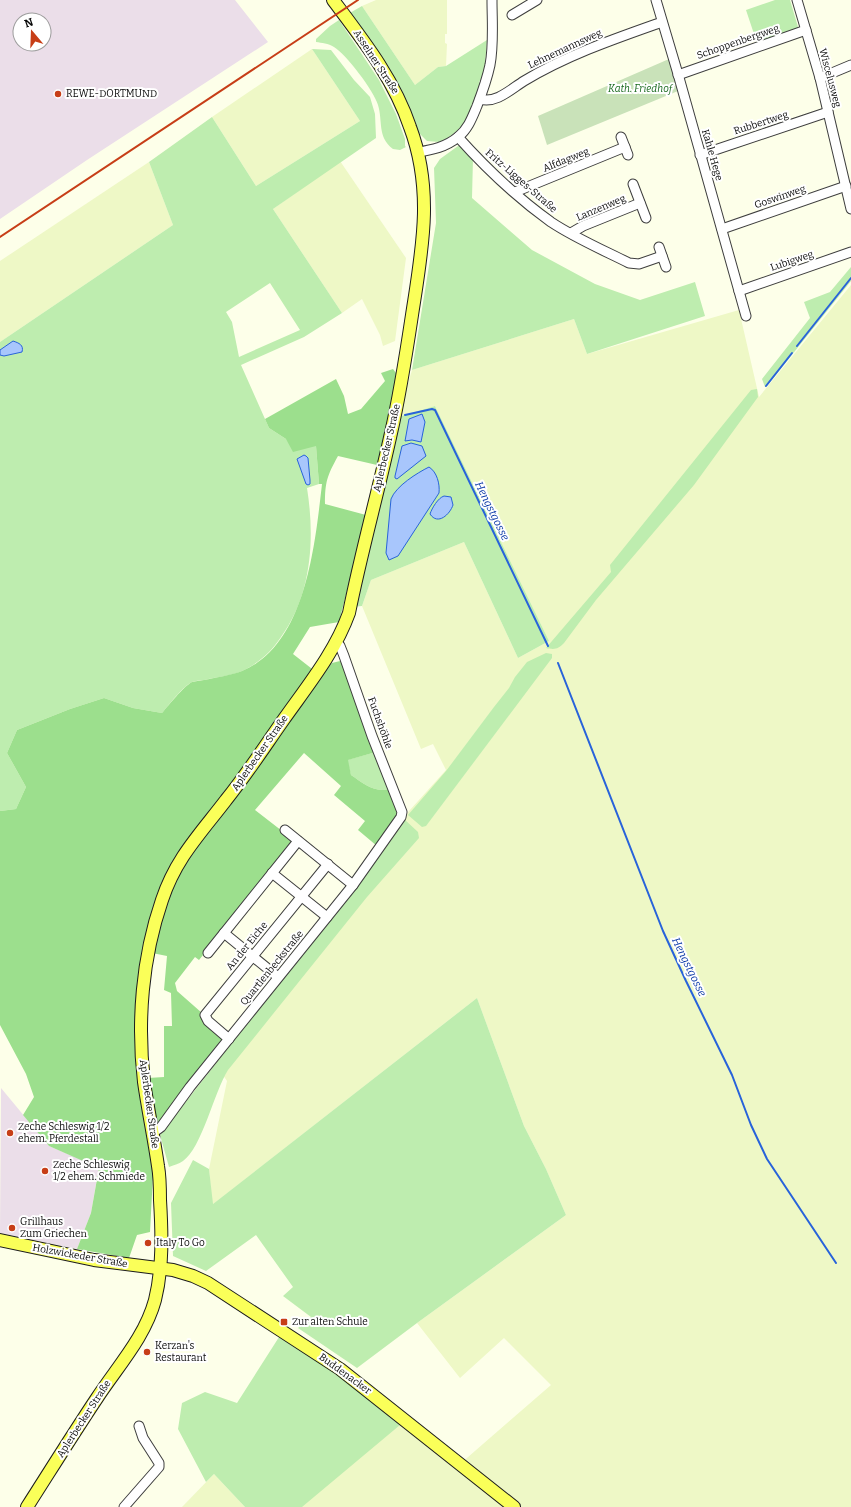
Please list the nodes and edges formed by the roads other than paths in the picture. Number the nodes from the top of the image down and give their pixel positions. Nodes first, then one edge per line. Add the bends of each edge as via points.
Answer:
1 (333, 0) edge
2 (492, 0) edge
3 (537, 0) edge
4 (656, 0) edge
5 (797, 0) edge
6 (512, 15) dead end
7 (662, 22) junction
8 (806, 30) junction
9 (851, 65) edge
10 (678, 75) junction
11 (820, 78) junction
12 (480, 99) junction
13 (828, 112) junction
14 (458, 137) junction
15 (620, 137) dead end
16 (418, 152) junction
17 (700, 155) junction
18 (847, 180) edge
19 (633, 184) dead end
20 (515, 192) junction
21 (640, 203) junction
22 (851, 210) edge
23 (646, 218) dead end
24 (722, 229) junction
25 (571, 233) junction
26 (659, 247) dead end
27 (851, 252) edge
28 (662, 256) junction
29 (666, 267) dead end
30 (739, 291) junction
31 (746, 316) dead end
32 (336, 642) junction
33 (402, 812) joint
34 (285, 830) dead end
35 (298, 841) junction
36 (328, 864) junction
37 (272, 873) junction
38 (353, 885) junction
39 (301, 896) junction
40 (327, 917) junction
41 (224, 933) junction
42 (208, 953) dead end
43 (253, 956) junction
44 (278, 977) junction
45 (229, 1039) junction
46 (152, 1131) junction
47 (0, 1240) edge
48 (160, 1268) junction
49 (139, 1426) dead end
50 (27, 1507) edge
51 (124, 1507) edge
52 (514, 1507) edge

1 - 16 main road, Asselner Straße via 379,63 395,90
2 - 12 street via 491,57
3 - 6 street
4 - 7 street, Kahle Hege
5 - 8 street, Wiscelusweg
7 - 10 street, Kahle Hege
7 - 12 street, Lehnemannsweg via 580,52 499,97 488,101
8 - 10 street, Schoppenbergweg
8 - 11 street, Wiscelusweg
9 - 11 street
10 - 17 street, Kahle Hege
11 - 13 street, Wiscelusweg
12 - 14 street via 467,128
13 - 17 street, Rubbertweg
13 - 18 street, Wiscelusweg
14 - 16 street via 440,147
14 - 20 street, Fritz-Ligges-Straße
15 - 20 street, Alfdagweg via 626,151
16 - 32 main road, Aplerbecker Straße via 425,219 400,388 349,613
17 - 24 street, Kahle Hege
18 - 22 street, Wiscelusweg
18 - 24 street, Goswinweg
19 - 21 street, Lanzenweg
20 - 25 street, Fritz-Ligges-Straße via 551,222
21 - 23 street, Lanzenweg
21 - 25 street, Lanzenweg
24 - 30 street, Kahle Hege
25 - 28 street, Fritz-Ligges-Straße via 629,263 639,264
26 - 28 street
27 - 30 street, Lubigweg
28 - 29 street
30 - 31 street, Kahle Hege
32 - 33 street, Fuchshöhle via 341,648
32 - 46 main road, Aplerbecker Straße via 242,778 186,850 168,885 156,918 142,1006 142,1063
33 - 38 street, Quartlenbeckstraße
34 - 35 street
35 - 36 street
35 - 37 street
36 - 38 street
36 - 39 street, An der Eiche
37 - 39 street
37 - 41 street
38 - 40 street, Quartlenbeckstraße
39 - 40 street
39 - 43 street, An der Eiche
40 - 44 street, Quartlenbeckstraße
41 - 42 street
41 - 43 street
43 - 44 street
43 - 45 street, An der Eiche via 205,1015 208,1021
44 - 45 street, Quartlenbeckstraße
45 - 46 street, Quartlenbeckstraße via 161,1127
46 - 48 main road, Aplerbecker Straße via 159,1172
47 - 48 main road, Holzwickeder Straße via 94,1260
48 - 50 main road, Aplerbecker Straße via 152,1310 142,1334 97,1397
48 - 52 main road, Buddenacker via 182,1272 208,1283 340,1369
49 - 51 street via 159,1467

